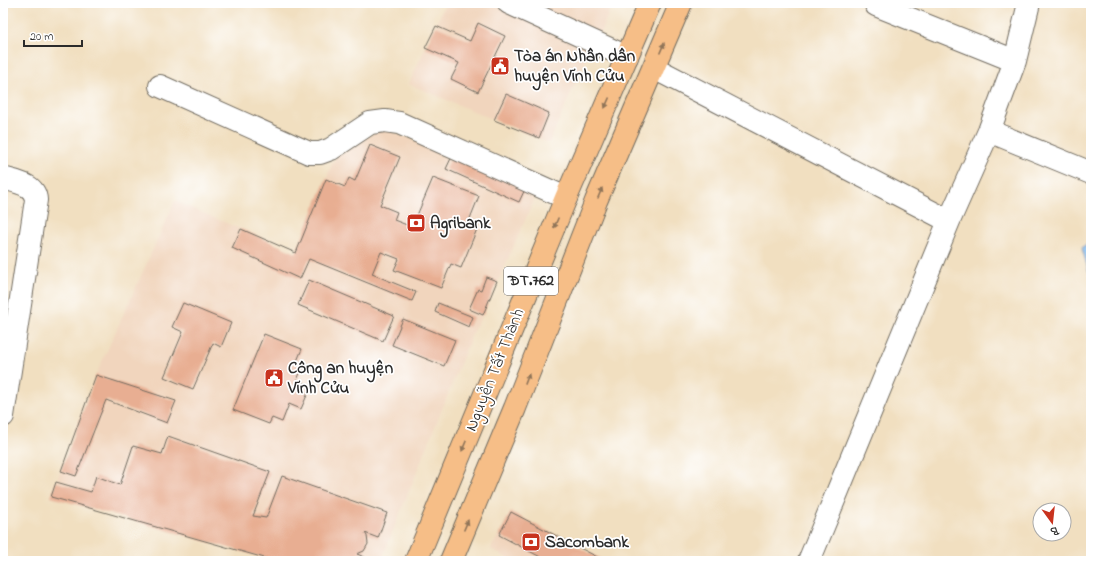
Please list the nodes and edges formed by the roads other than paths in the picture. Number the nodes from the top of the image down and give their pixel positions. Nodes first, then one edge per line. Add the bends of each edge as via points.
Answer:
1 (509, 3) edge
2 (650, 3) edge
3 (681, 3) edge
4 (1028, 3) edge
5 (876, 5) dead end
6 (627, 57) junction
7 (1015, 61) junction
8 (654, 68) junction
9 (160, 86) dead end
10 (990, 132) junction
11 (1091, 173) edge
12 (3, 178) edge
13 (566, 198) junction
14 (950, 221) junction
15 (485, 395) junction
16 (515, 408) junction
17 (3, 416) edge
18 (416, 561) edge
19 (451, 561) edge
20 (809, 561) edge

1 - 6 street
2 - 6 main road, Nguyễn Tất Thành / ĐT.762
8 -> 3 main road, Nguyễn Tất Thành / ĐT.762
4 - 7 street
5 - 7 street
6 - 8 main road
6 -> 13 main road, Nguyễn Tất Thành / ĐT.762
7 - 10 street
8 - 14 street
16 -> 8 main road, Nguyễn Tất Thành / ĐT.762 via 596,201
9 - 13 street via 309,153 331,149 370,123 399,123
10 - 11 street
10 - 14 street
12 - 17 street via 30,187 36,194
13 -> 15 main road, Nguyễn Tất Thành / ĐT.762
14 - 20 street
15 - 16 main road
15 -> 18 main road, Nguyễn Tất Thành / ĐT.762
19 -> 16 main road, Nguyễn Tất Thành / ĐT.762

